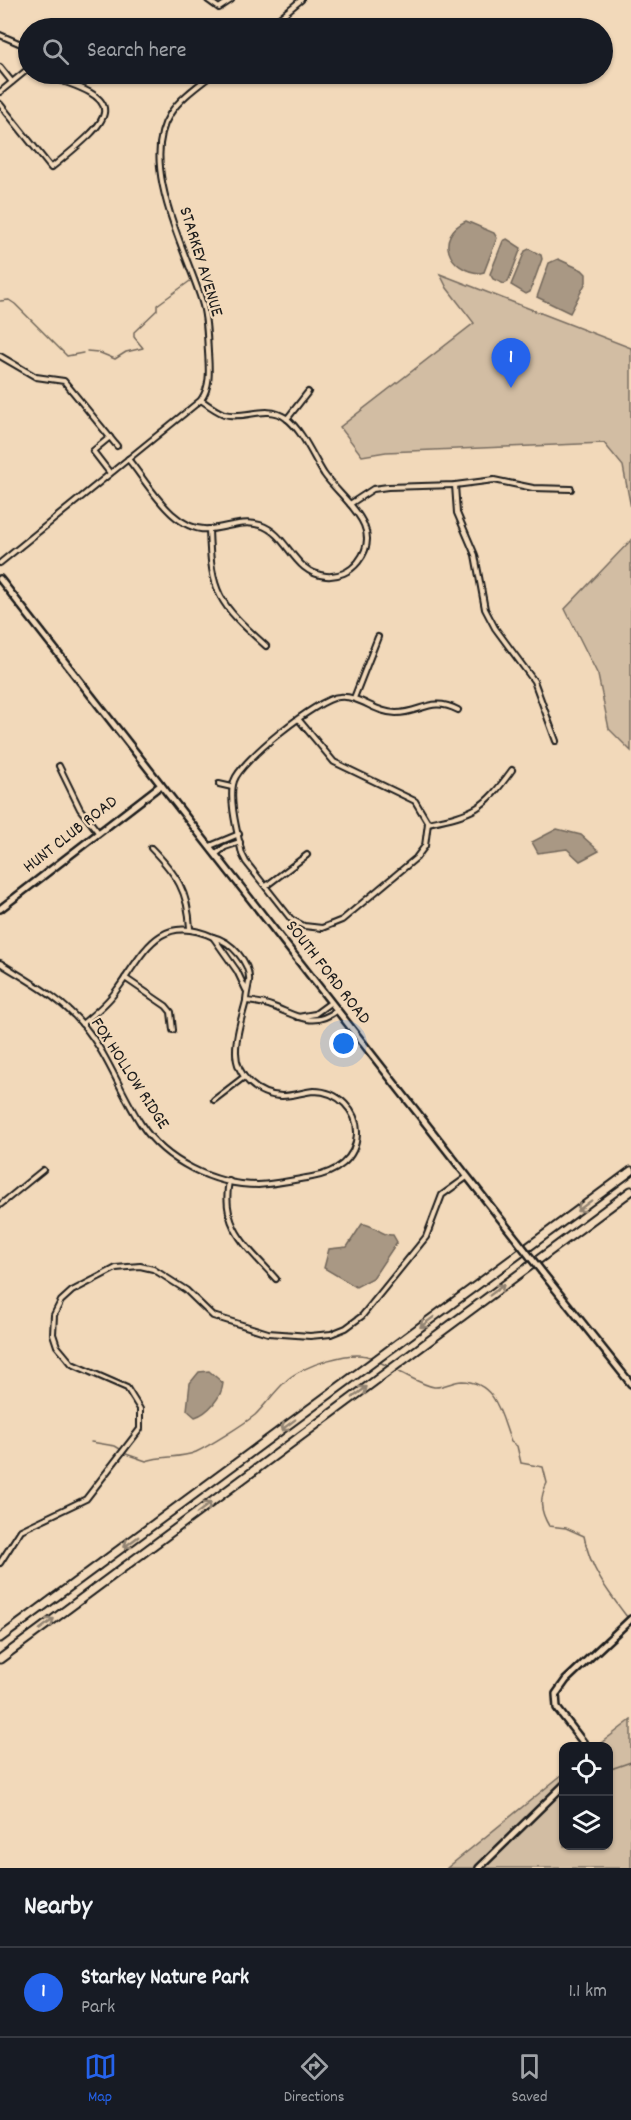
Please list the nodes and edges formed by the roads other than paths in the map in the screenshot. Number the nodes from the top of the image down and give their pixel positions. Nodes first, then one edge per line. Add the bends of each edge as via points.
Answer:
1 (208, 0) edge
2 (231, 0) edge
3 (302, 0) edge
4 (280, 18) edge
5 (0, 35) edge
6 (18, 42) edge
7 (0, 67) edge
8 (18, 77) edge
9 (12, 82) junction
10 (67, 84) edge
11 (202, 84) edge
12 (0, 92) edge
13 (0, 104) edge
14 (0, 356) edge
15 (308, 392) dead end
16 (201, 400) junction
17 (287, 419) junction
18 (110, 437) junction
19 (117, 446) dead end
20 (128, 459) junction
21 (110, 473) junction
22 (455, 485) junction
23 (571, 489) dead end
24 (350, 504) junction
25 (209, 529) junction
26 (0, 563) edge
27 (0, 579) edge
28 (378, 637) dead end
29 (266, 646) dead end
30 (354, 698) junction
31 (458, 710) dead end
32 (299, 720) junction
33 (556, 741) dead end
34 (59, 766) dead end
35 (512, 770) dead end
36 (219, 784) dead end
37 (161, 785) junction
38 (232, 787) junction
39 (428, 823) junction
40 (98, 832) junction
41 (239, 834) junction
42 (240, 842) junction
43 (210, 846) junction
44 (151, 848) dead end
45 (216, 854) junction
46 (307, 855) dead end
47 (266, 886) junction
48 (0, 909) edge
49 (190, 928) junction
50 (213, 937) junction
51 (0, 963) edge
52 (125, 978) junction
53 (246, 990) junction
54 (246, 1001) junction
55 (330, 1003) junction
56 (336, 1011) junction
57 (298, 1017) junction
58 (82, 1024) junction
59 (173, 1030) dead end
60 (244, 1077) junction
61 (214, 1100) dead end
62 (44, 1170) dead end
63 (631, 1171) edge
64 (467, 1177) junction
65 (229, 1181) junction
66 (631, 1191) edge
67 (0, 1205) edge
68 (276, 1279) dead end
69 (631, 1384) edge
70 (0, 1563) edge
71 (631, 1619) edge
72 (0, 1638) edge
73 (0, 1659) edge
74 (583, 1742) edge
75 (559, 1790) edge
76 (479, 1868) edge

1 - 2 street via 216,7
3 - 4 street
5 - 6 street
7 - 9 street
8 - 9 street
9 - 12 street
10 - 13 street via 99,97 105,104 105,113 101,125 51,168
11 - 16 street, STARKEY AVENUE via 171,113 160,158 165,193 204,312 209,375
14 - 18 street via 36,377 63,381
15 - 17 street
16 - 17 street via 224,414 267,412
16 - 20 street
17 - 24 street via 327,479
18 - 19 street
18 - 21 street via 93,451
20 - 21 street
20 - 25 street via 179,520
21 - 26 street
22 - 23 street via 494,480 532,488
22 - 24 street via 381,487
22 - 33 street via 457,513 475,555 485,609 534,681
24 - 25 street via 364,525 365,548 351,569 334,576 304,568 277,536 264,527 244,523
25 - 29 street via 210,571 219,597
27 - 37 main road, SOUTH FORD ROAD
28 - 30 street
30 - 31 street via 388,713 439,703
30 - 32 street via 328,699
32 - 38 street via 243,765
32 - 39 street via 328,758 408,796 420,806
34 - 40 street via 80,809
35 - 39 street via 480,807 468,814
36 - 38 street
37 - 40 main road, HUNT CLUB ROAD
37 - 43 main road, SOUTH FORD ROAD
38 - 41 street
39 - 47 street via 427,840 416,858 342,920 327,927 316,929 297,923
40 - 48 main road, HUNT CLUB ROAD
41 - 42 street
41 - 43 street
42 - 45 street
42 - 47 street via 246,862
43 - 45 main road, SOUTH FORD ROAD
44 - 49 street via 183,889
45 - 55 main road, SOUTH FORD ROAD
46 - 47 street
49 - 50 street
49 - 52 street via 154,939
50 - 53 street
50 - 53 street via 227,942 243,961 248,975
51 - 58 street, FOX HOLLOW RIDGE via 53,997
52 - 58 street via 108,1001
52 - 59 street via 166,1006 171,1012
53 - 54 street
54 - 57 street
54 - 60 street via 236,1052
55 - 56 main road, SOUTH FORD ROAD
55 - 57 street via 315,1014
56 - 57 street via 318,1020
56 - 64 main road, SOUTH FORD ROAD
58 - 65 street, FOX HOLLOW RIDGE via 147,1132 188,1166
60 - 61 street
60 - 65 street, FOX HOLLOW RIDGE via 269,1094 288,1096 316,1091 339,1098 356,1121 357,1141 343,1164 324,1175 268,1184
62 - 67 street
63 -> 72 highway
64 - 69 main road, SOUTH FORD ROAD, bridge
64 - 70 street via 441,1195 426,1237 368,1309 331,1334 268,1333 219,1318 204,1310 186,1290 140,1266 116,1268 72,1291 54,1315 57,1346 77,1367 127,1388 140,1409 140,1429 86,1499 21,1530
65 - 68 street via 226,1209 232,1225
73 -> 66 highway
71 - 74 main road via 556,1694 560,1712
75 - 76 main road

